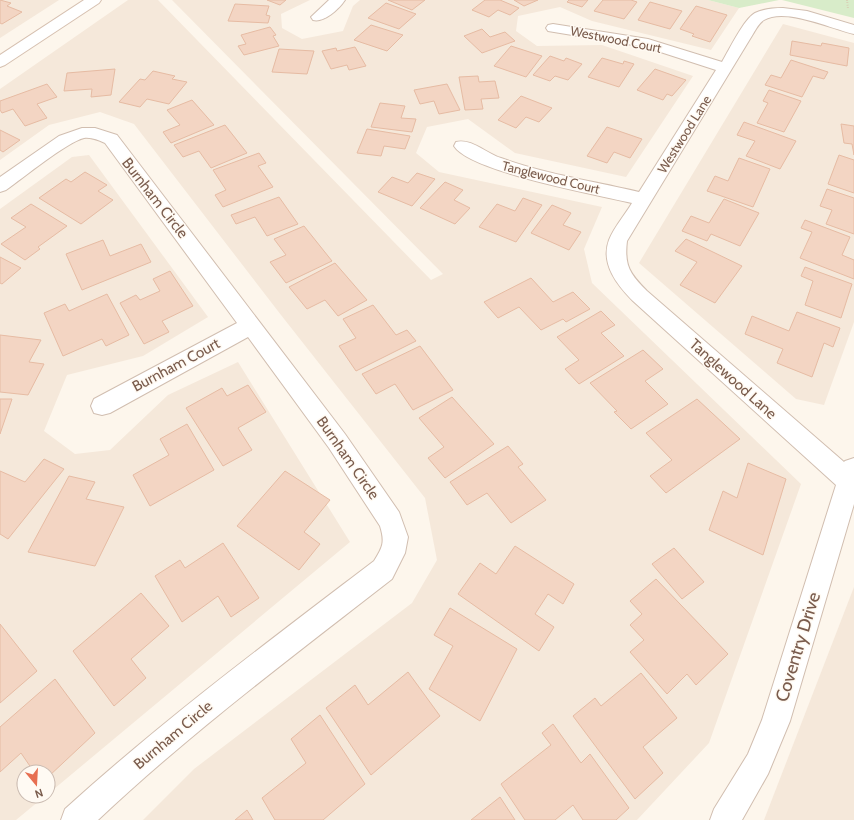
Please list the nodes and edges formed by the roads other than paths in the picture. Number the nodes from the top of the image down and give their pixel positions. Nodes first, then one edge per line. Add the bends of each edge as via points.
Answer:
1 (94, 0) edge
2 (338, 0) edge
3 (318, 17) dead end
4 (553, 28) dead end
5 (854, 30) edge
6 (0, 62) edge
7 (725, 68) junction
8 (462, 146) dead end
9 (0, 186) edge
10 (644, 199) junction
11 (618, 267) joint
12 (252, 325) junction
13 (102, 406) dead end
14 (852, 477) edge
15 (76, 820) edge
16 (724, 820) edge

1 - 6 street
2 - 3 street
4 - 7 street, Westwood Court via 648,43
5 - 7 street, Westwood Lane via 798,14 771,13 758,17
7 - 10 street, Westwood Lane
8 - 10 street, Tanglewood Court via 485,159 516,170
9 - 12 street, Burnham Circle via 65,140 82,133 95,133 111,139
10 - 11 street, Westwood Lane via 618,241
11 - 14 street, Tanglewood Lane via 625,281 640,296
12 - 13 street, Burnham Court
12 - 15 street, Burnham Circle via 337,441 390,520 396,537 393,553 383,570 188,721
14 - 16 street, Coventry Drive via 776,722 758,764

